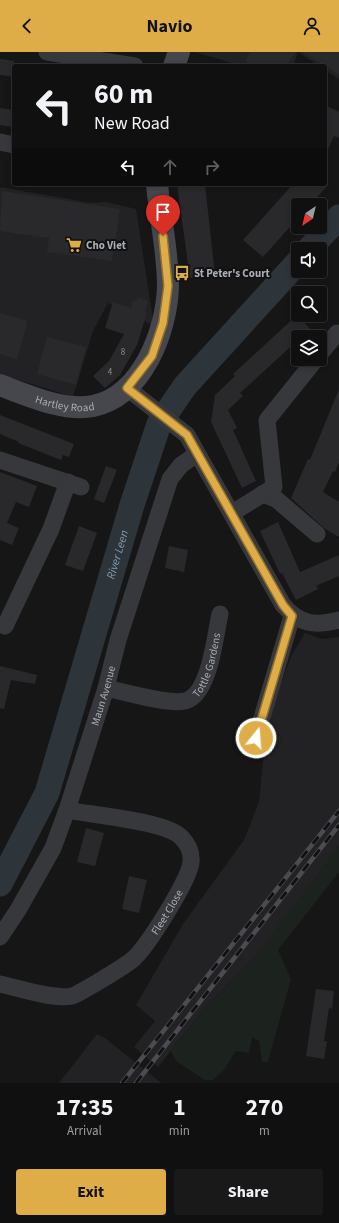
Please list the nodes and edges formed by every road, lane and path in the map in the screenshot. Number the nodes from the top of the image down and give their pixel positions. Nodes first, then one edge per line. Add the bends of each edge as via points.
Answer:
1 (46, 52) edge
2 (180, 52) edge
3 (122, 64) edge
4 (175, 64) edge
5 (0, 142) edge
6 (12, 145) edge
7 (157, 186) edge
8 (337, 333) dead end
9 (327, 345) edge
10 (310, 366) edge
11 (0, 385) edge
12 (127, 388) junction
13 (197, 454) junction
14 (0, 460) edge
15 (262, 494) junction
16 (232, 513) junction
17 (317, 534) dead end
18 (220, 614) dead end
19 (292, 616) junction
20 (339, 620) edge
21 (5, 626) dead end
22 (106, 688) junction
23 (256, 738) dead end
24 (67, 810) junction
25 (0, 937) edge
26 (0, 984) edge

1 - 3 street
2 - 4 street
5 - 6 street
7 - 12 street, Hartley Road via 168,286 166,306 152,356
8 - 9 street
10 - 15 street via 267,420 274,487
11 - 12 street, Hartley Road via 39,400 74,407 93,407 110,401 123,394
12 - 13 street via 187,435
13 - 16 street
13 - 22 street, Maun Avenue via 181,464 170,479 118,640
14 - 21 street via 74,484 41,532 37,559
15 - 16 street
15 - 17 street via 276,499
16 - 19 street via 283,605
18 - 22 street, Tottle Gardens via 205,682 196,695 185,701 171,701
19 - 20 street via 305,622 321,624
19 - 23 street
22 - 24 street, Maun Avenue
24 - 25 street, Maun Avenue via 53,848
24 - 26 street, Fleet Close via 137,821 174,832 181,836 189,848 190,867 181,888 154,933 132,960 72,996 48,995

